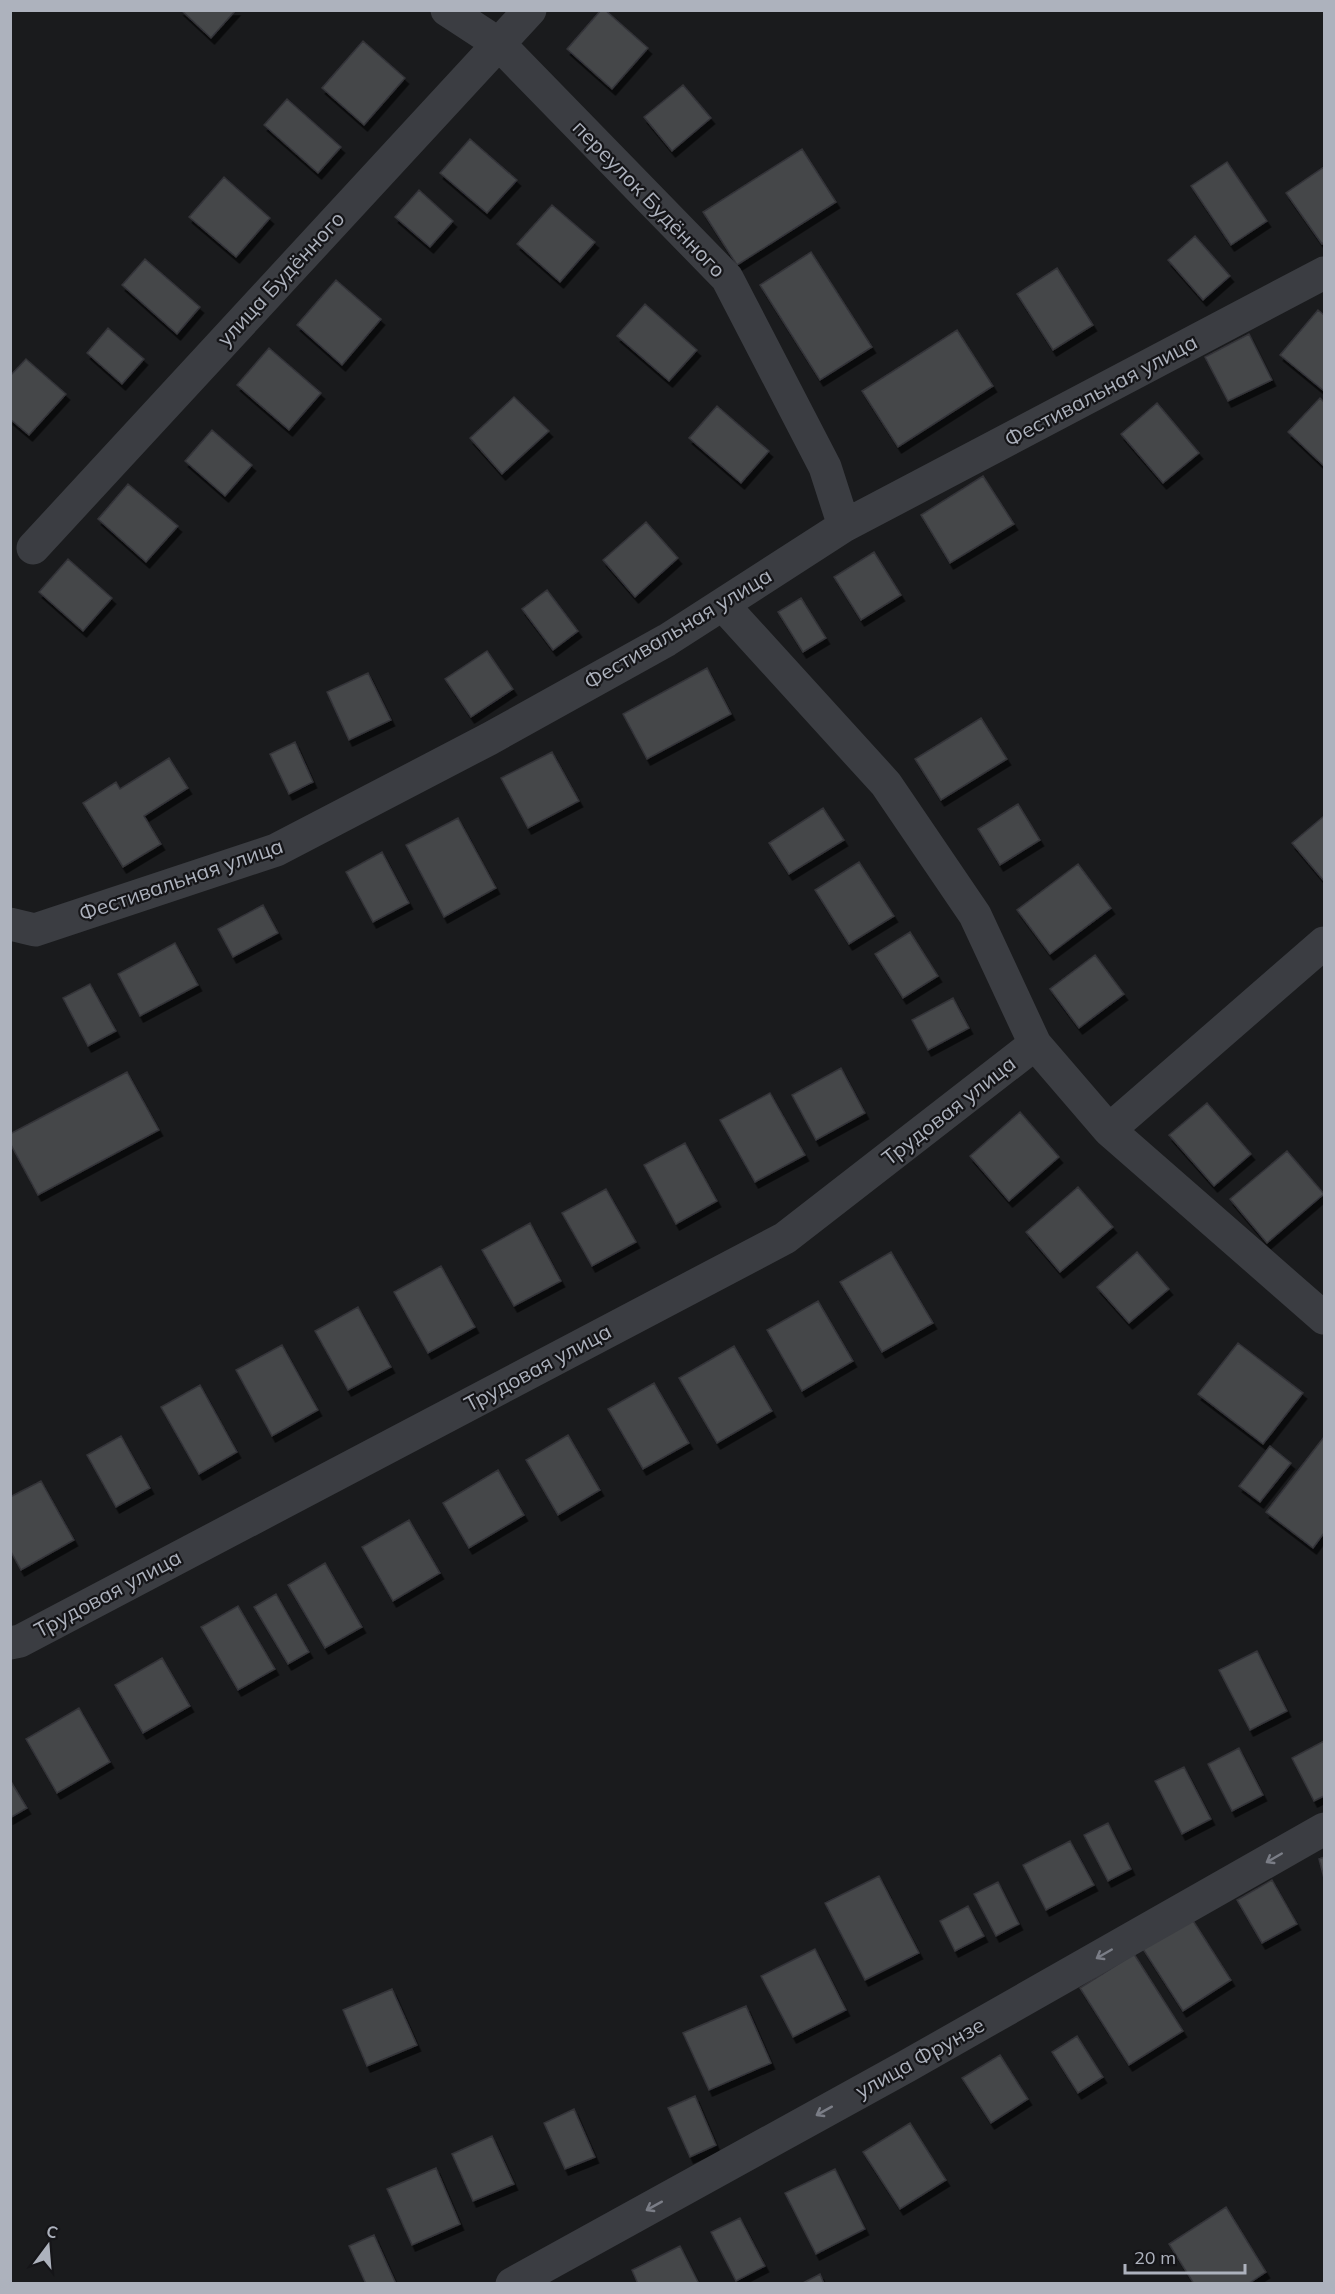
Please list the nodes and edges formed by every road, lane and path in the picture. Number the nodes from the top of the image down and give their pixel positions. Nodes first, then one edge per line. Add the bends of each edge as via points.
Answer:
1 (447, 10) edge
2 (530, 10) edge
3 (499, 44) junction
4 (1324, 273) edge
5 (844, 526) junction
6 (33, 548) dead end
7 (723, 604) junction
8 (10, 924) edge
9 (1324, 943) edge
10 (1035, 1044) junction
11 (1109, 1130) junction
12 (1324, 1318) edge
13 (10, 1643) edge
14 (1324, 1829) edge
15 (512, 2283) edge

1 - 3 street, переулок Будённого
2 - 3 street, улица Будённого
3 - 5 street, переулок Будённого via 727,278 825,467
3 - 6 street, улица Будённого
4 - 5 street, Фестивальная улица
5 - 7 street, Фестивальная улица
7 - 8 street, Фестивальная улица via 489,740 276,850 35,930
7 - 10 street via 886,784 975,915
9 - 11 street
10 - 11 street
10 - 13 street, Трудовая улица via 785,1238
11 - 12 street
14 -> 15 street, улица Фрунзе via 907,2066

